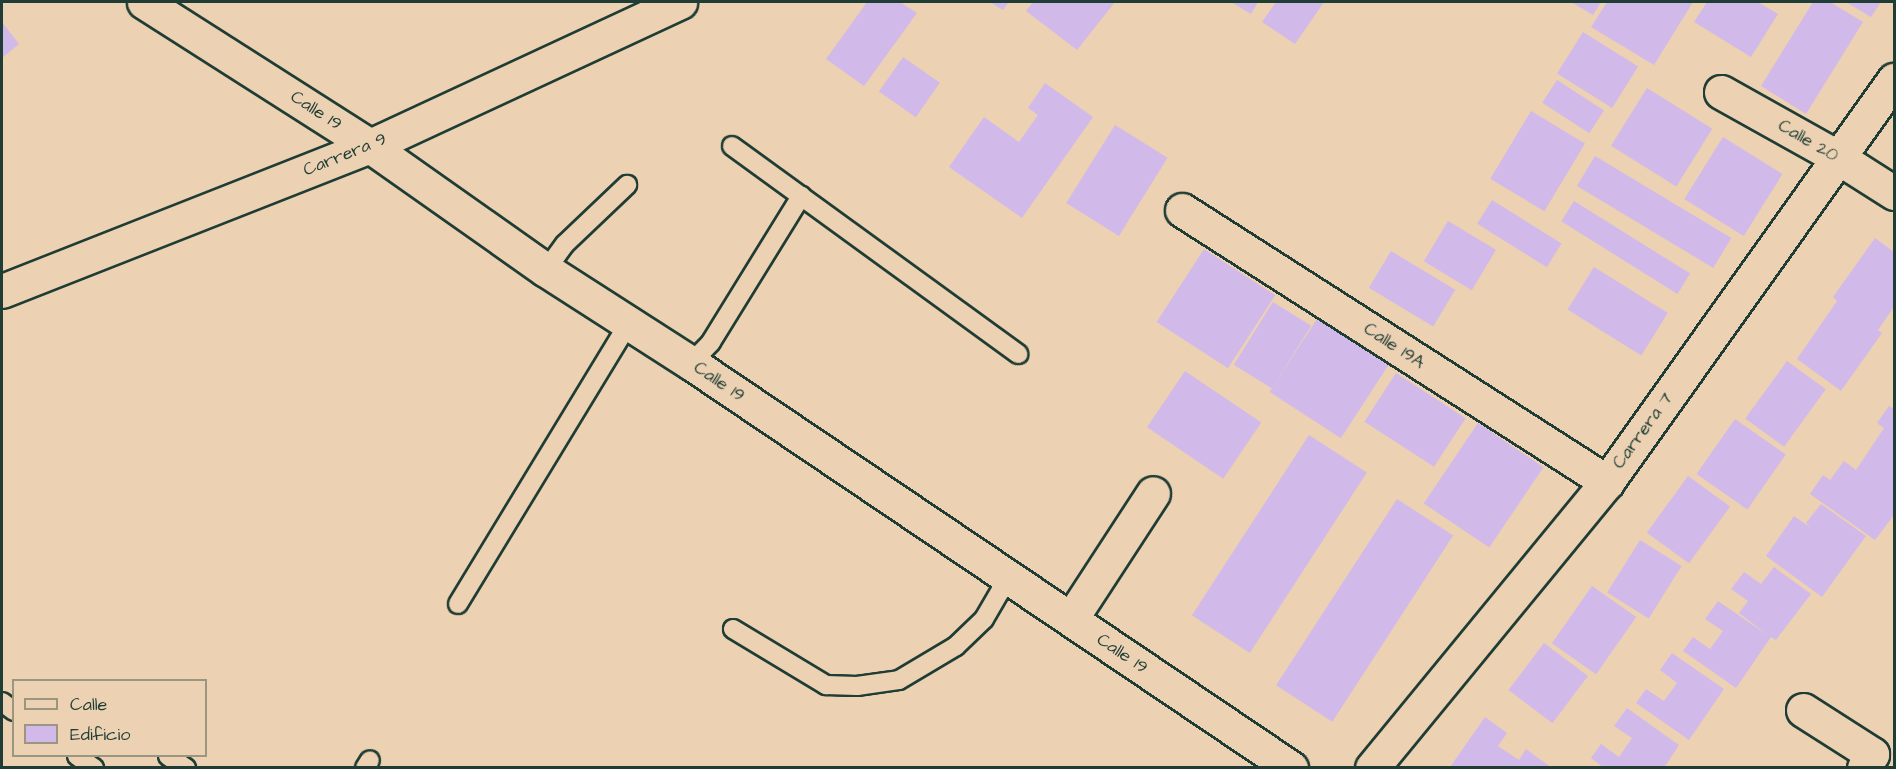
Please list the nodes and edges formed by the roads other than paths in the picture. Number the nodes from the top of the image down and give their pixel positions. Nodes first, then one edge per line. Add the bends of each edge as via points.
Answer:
1 (144, 2) edge
2 (681, 2) edge
3 (1894, 80) edge
4 (1721, 92) dead end
5 (370, 146) junction
6 (732, 146) dead end
7 (1839, 158) junction
8 (627, 185) dead end
9 (1894, 193) edge
10 (801, 196) junction
11 (1182, 210) dead end
12 (546, 270) junction
13 (2, 291) edge
14 (628, 324) junction
15 (1018, 354) dead end
16 (691, 363) junction
17 (1606, 482) junction
18 (1153, 493) dead end
19 (1009, 576) junction
20 (458, 604) dead end
21 (1071, 619) junction
22 (733, 629) dead end
23 (1803, 710) dead end
24 (78, 757) edge
25 (170, 757) edge
26 (94, 768) edge
27 (186, 768) edge
28 (1291, 768) edge
29 (1372, 768) edge
30 (1864, 768) edge

1 - 5 street, Calle 19
2 - 5 street, Carrera 9
3 - 7 street, Carrera 7
4 - 7 street, Calle 20
5 - 12 street, Calle 19
5 - 13 street, Carrera 9
6 - 10 lane
7 - 9 street, Calle 20
7 - 17 street, Carrera 7
8 - 12 lane via 565,244
10 - 15 lane
10 - 16 lane via 711,342
11 - 17 street, Calle 19A
12 - 14 street, Calle 19
14 - 16 street, Calle 19
14 - 20 lane
16 - 19 street, Calle 19
17 - 29 street, Carrera 7
18 - 21 street
19 - 21 street, Calle 19
19 - 22 lane via 984,619 956,646 899,680 857,686 826,685
21 - 28 street, Calle 19
23 - 30 street via 1872,754
24 - 26 lane
25 - 27 lane

